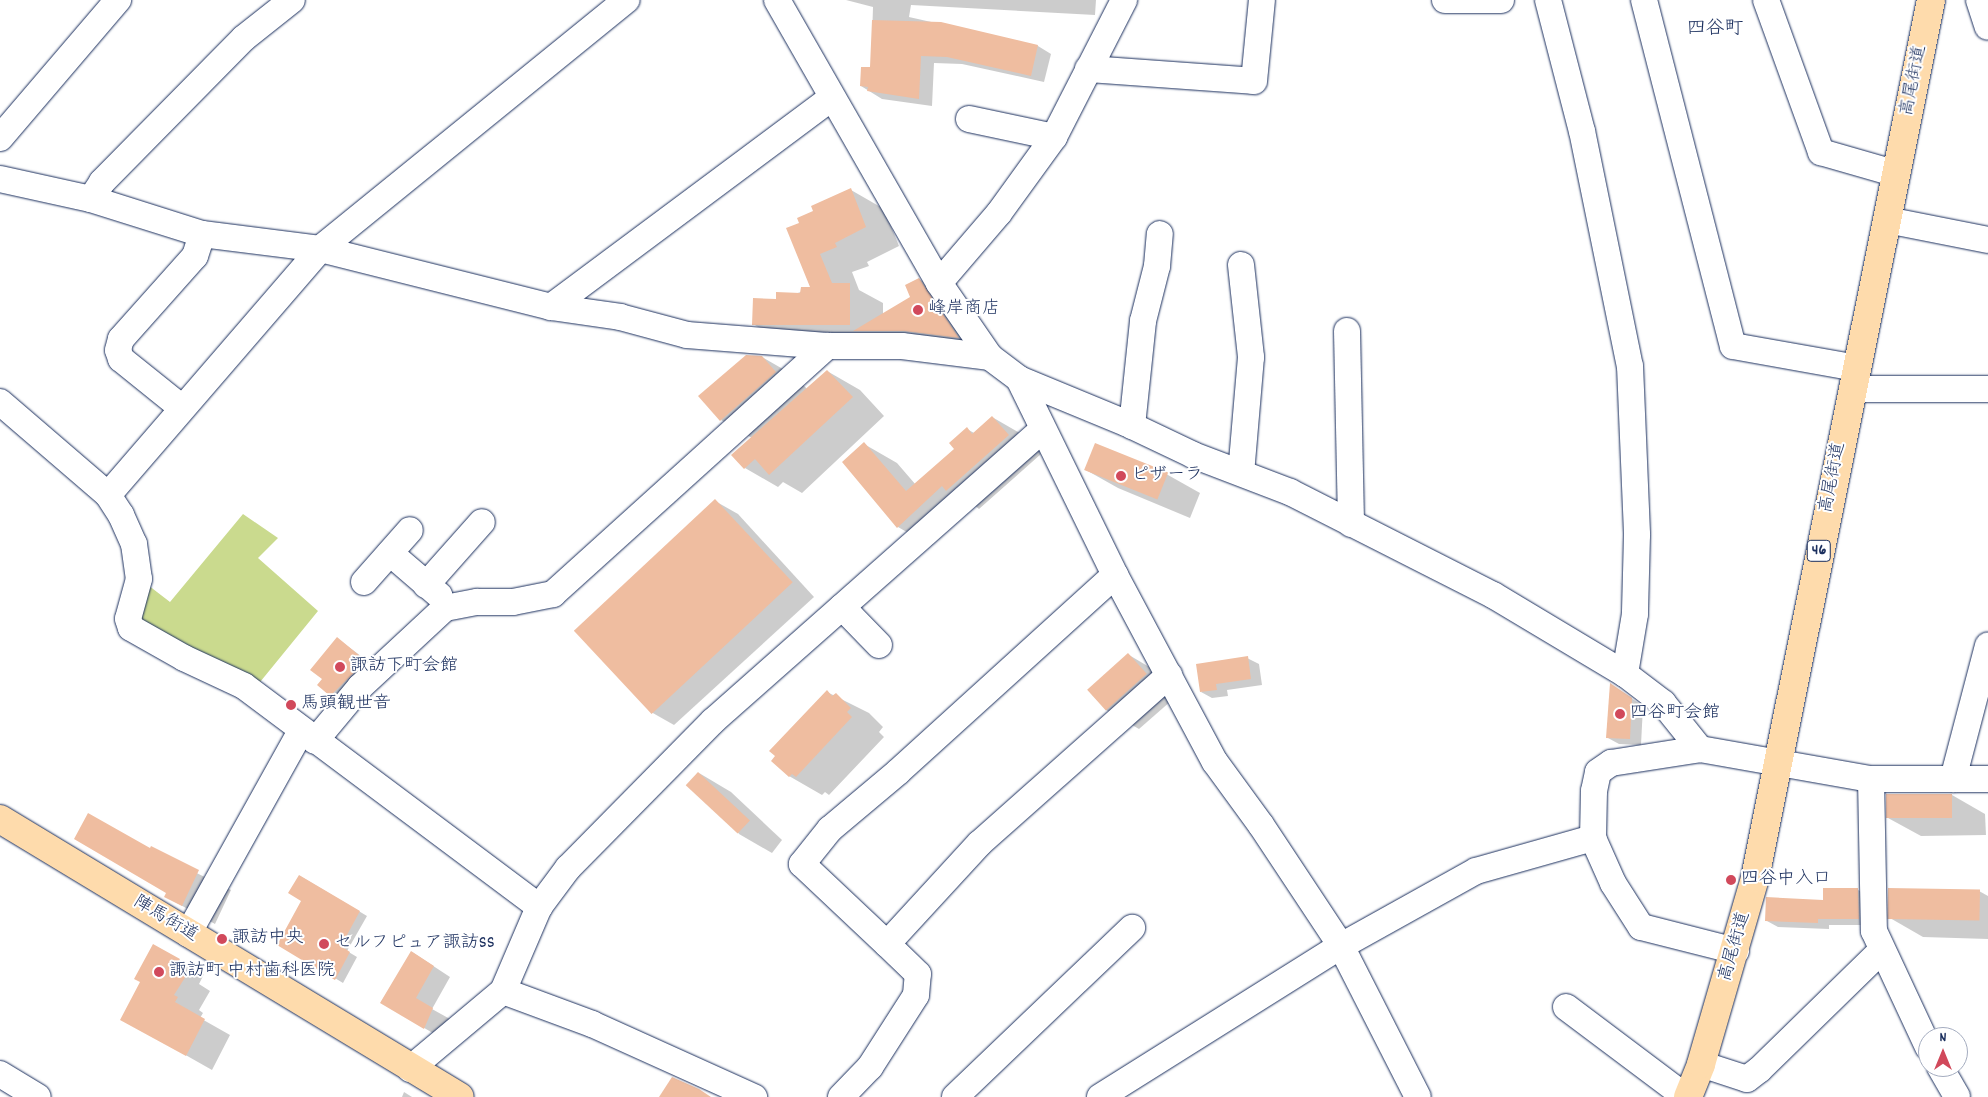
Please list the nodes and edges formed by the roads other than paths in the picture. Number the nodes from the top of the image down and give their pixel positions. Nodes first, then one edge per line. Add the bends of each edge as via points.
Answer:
1 (118, 0) edge
2 (292, 0) edge
3 (626, 0) edge
4 (777, 0) edge
5 (1124, 0) edge
6 (1262, 0) edge
7 (1445, 0) edge
8 (1501, 0) edge
9 (1548, 0) edge
10 (1644, 0) edge
11 (1766, 0) edge
12 (1931, 0) edge
13 (1979, 0) edge
14 (1988, 27) edge
15 (1088, 69) junction
16 (831, 98) junction
17 (969, 119) dead end
18 (1054, 137) junction
19 (0, 138) edge
20 (1896, 174) junction
21 (0, 179) edge
22 (91, 199) junction
23 (1887, 220) junction
24 (202, 234) junction
25 (1160, 234) dead end
26 (1988, 240) edge
27 (320, 249) junction
28 (1241, 265) dead end
29 (939, 283) junction
30 (551, 307) junction
31 (1347, 331) dead end
32 (827, 346) junction
33 (990, 357) junction
34 (1854, 378) junction
35 (1019, 379) junction
36 (1988, 389) edge
37 (0, 402) edge
38 (182, 408) junction
39 (1132, 426) junction
40 (1041, 431) junction
41 (1241, 473) junction
42 (108, 496) junction
43 (482, 522) dead end
44 (1351, 524) junction
45 (410, 530) dead end
46 (390, 553) junction
47 (1115, 575) junction
48 (364, 582) dead end
49 (426, 584) junction
50 (452, 606) junction
51 (842, 607) junction
52 (878, 645) dead end
53 (1988, 646) edge
54 (1625, 674) junction
55 (1169, 675) junction
56 (308, 736) junction
57 (1700, 749) junction
58 (1777, 762) junction
59 (1871, 779) junction
60 (1953, 779) junction
61 (1988, 779) edge
62 (0, 819) edge
63 (1593, 838) junction
64 (539, 907) junction
65 (1132, 928) dead end
66 (188, 934) junction
67 (887, 944) junction
68 (1341, 946) junction
69 (1736, 950) junction
70 (1881, 950) junction
71 (503, 992) junction
72 (1566, 1007) dead end
73 (1918, 1027) edge
74 (1701, 1064) junction
75 (410, 1069) junction
76 (0, 1074) edge
77 (1945, 1077) edge
78 (446, 1093) edge
79 (38, 1097) edge
80 (754, 1097) edge
81 (841, 1097) edge
82 (955, 1097) edge
83 (1100, 1097) edge
84 (1418, 1097) edge
85 (1687, 1097) edge
86 (1956, 1097) edge

1 - 19 street
2 - 22 street via 238,45 102,182
3 - 27 street
4 - 16 street
5 - 15 street
6 - 15 street via 1254,81
7 - 8 street
9 - 54 street via 1582,130 1630,366 1636,584 1635,614
10 - 34 street via 1733,346
11 - 20 street via 1821,152
12 - 20 main road, 高尾街道 / 46
13 - 14 street
15 - 18 street
16 - 29 street
16 - 30 street
17 - 18 street
18 - 29 street via 999,213
20 - 23 main road, 高尾街道 / 46
21 - 22 street
22 - 24 street
23 - 26 street
23 - 34 main road, 高尾街道 / 46
24 - 27 street
24 - 38 street via 195,256 120,339 118,350 122,359
25 - 39 street via 1157,266 1143,321
27 - 30 street
27 - 38 street
28 - 41 street via 1251,357
29 - 33 street
30 - 32 street via 620,317 687,335
31 - 44 street
32 - 33 street via 902,346
32 - 50 street via 553,594 513,602
33 - 35 street
34 - 36 street
34 - 58 main road, 高尾街道 / 46
35 - 39 street
35 - 40 street
37 - 42 street
38 - 42 street
39 - 41 street
40 - 47 street
40 - 51 street
41 - 44 street via 1290,492
42 - 56 street via 134,544 139,579 136,600 128,619 132,628 184,658 244,686
43 - 49 street
44 - 54 street via 1493,595
45 - 46 street
46 - 48 street
46 - 49 street
47 - 55 street
47 - 67 street via 898,772 830,829 802,864
49 - 50 street
50 - 56 street via 445,608
51 - 52 street
51 - 64 street via 713,721 568,868
53 - 60 street
54 - 57 street via 1663,703
55 - 67 street via 980,843
55 - 68 street via 1215,762 1266,832
56 - 64 street
56 - 66 street
57 - 58 street
57 - 63 street via 1611,763 1598,772
58 - 59 street
58 - 69 main road, 高尾街道 / 46 via 1755,878
59 - 60 street
59 - 70 street via 1874,931
60 - 61 street
62 - 66 main road, 陣馬街道
63 - 68 street via 1476,871
63 - 69 street via 1613,883 1641,927
64 - 71 street
65 - 82 street
66 - 75 main road, 陣馬街道
67 - 81 street via 918,974 916,995 870,1068
68 - 83 street
68 - 84 street
69 - 74 main road, 高尾街道 / 46
70 - 73 street
70 - 74 street via 1760,1070 1747,1079
71 - 75 street
71 - 80 street via 592,1024
72 - 85 street
74 - 85 main road, 高尾街道 / 46
75 - 78 main road, 陣馬街道
76 - 79 street
77 - 86 street

